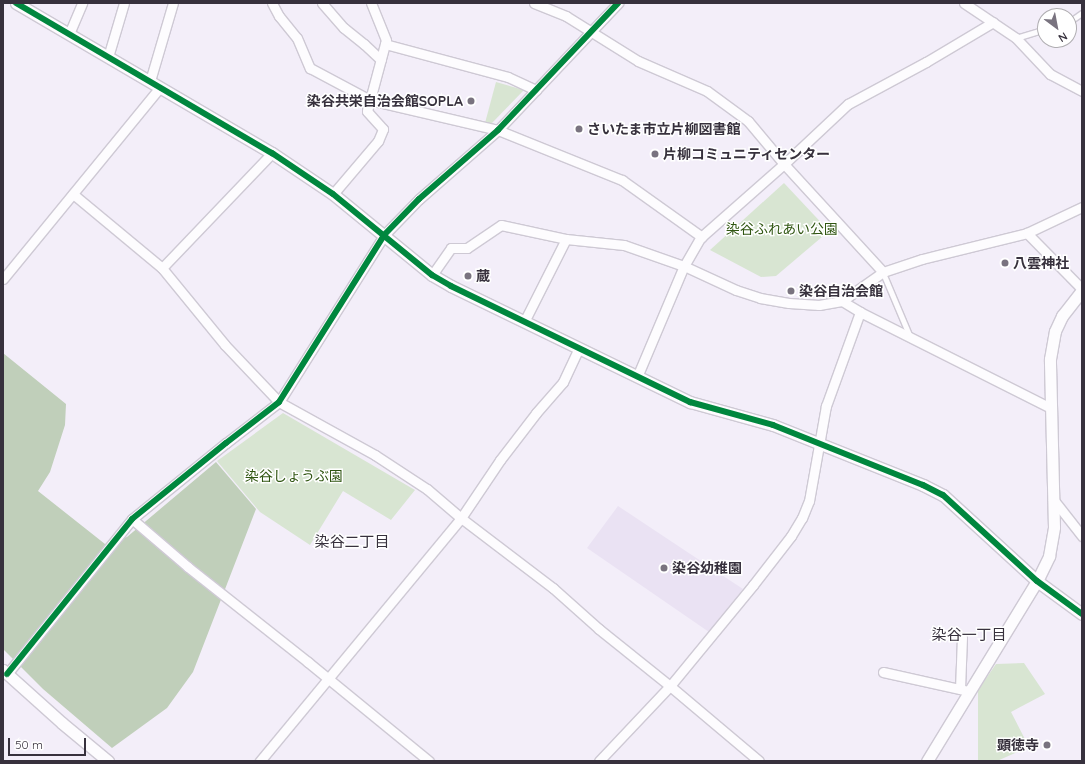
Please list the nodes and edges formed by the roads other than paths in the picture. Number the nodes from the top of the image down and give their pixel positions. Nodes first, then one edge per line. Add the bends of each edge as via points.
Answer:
1 (16, 3) edge
2 (82, 3) edge
3 (124, 3) edge
4 (172, 3) edge
5 (272, 3) edge
6 (322, 3) edge
7 (371, 3) edge
8 (534, 3) edge
9 (964, 3) edge
10 (613, 5) edge
11 (993, 22) junction
12 (592, 31) junction
13 (1037, 31) edge
14 (69, 34) junction
15 (1016, 38) junction
16 (386, 44) junction
17 (108, 57) junction
18 (381, 60) junction
19 (150, 81) junction
20 (160, 87) junction
21 (536, 90) junction
22 (1082, 91) edge
23 (370, 100) junction
24 (498, 130) junction
25 (272, 153) junction
26 (784, 164) junction
27 (73, 194) junction
28 (333, 194) junction
29 (1082, 207) edge
30 (1027, 233) junction
31 (384, 235) junction
32 (702, 237) junction
33 (566, 239) junction
34 (684, 266) junction
35 (162, 268) junction
36 (883, 272) junction
37 (432, 275) junction
38 (3, 279) edge
39 (1081, 292) edge
40 (842, 301) junction
41 (860, 312) junction
42 (524, 322) junction
43 (911, 337) junction
44 (579, 348) junction
45 (637, 377) junction
46 (279, 402) junction
47 (1051, 408) junction
48 (819, 444) junction
49 (1053, 499) junction
50 (461, 518) junction
51 (132, 519) junction
52 (1082, 536) edge
53 (1037, 581) junction
54 (1082, 614) edge
55 (962, 637) dead end
56 (883, 672) dead end
57 (4, 674) edge
58 (327, 678) junction
59 (670, 686) junction
60 (964, 690) junction
61 (108, 761) edge
62 (260, 761) edge
63 (429, 761) edge
64 (599, 761) edge
65 (759, 761) edge
66 (927, 761) edge

1 - 14 street
2 - 14 street
3 - 17 street
4 - 19 street
5 - 23 street via 297,38 310,68
6 - 18 street via 344,28
7 - 16 street
8 - 12 street via 566,16
9 - 11 street
10 - 12 street
11 - 15 street
11 - 26 street via 848,104
12 - 21 street
12 - 26 street via 638,61 707,91 748,122
13 - 15 lane
14 - 17 street
15 - 22 street via 1050,74
16 - 18 street
16 - 21 street via 508,77
17 - 19 street
18 - 23 street
19 - 20 street
20 - 25 street
20 - 27 street
21 - 24 street
23 - 24 street
23 - 28 street via 367,111 383,129 378,141
24 - 31 street via 420,199
24 - 32 street via 622,180
25 - 28 street
25 - 35 street
26 - 32 street
26 - 36 street
27 - 35 street
27 - 38 street
28 - 31 street
29 - 30 street
30 - 36 street via 922,259
30 - 39 street
31 - 37 street
31 - 46 street
32 - 34 street
33 - 34 street via 624,245
33 - 37 street via 501,224 467,248 451,248
33 - 42 street
34 - 40 street via 760,298 790,304 819,305
34 - 45 street
35 - 46 street via 225,345
36 - 40 street
36 - 43 lane
37 - 42 street
39 - 47 street via 1062,316 1052,344
40 - 41 street
41 - 43 street
41 - 48 street via 826,406
42 - 44 street
43 - 47 street
44 - 45 street
44 - 50 street via 562,382 504,454
45 - 48 street via 690,402 773,425
46 - 50 street via 387,462 427,489
46 - 51 street
47 - 49 street
48 - 53 street via 943,495
48 - 59 street via 809,501 791,536
49 - 52 street
49 - 53 street via 1053,542 1048,561
50 - 58 street
50 - 59 street via 553,588
51 - 57 street
51 - 58 street
53 - 54 street
53 - 60 street
55 - 60 street
56 - 60 street
57 - 61 street
58 - 62 street
58 - 63 street
59 - 64 street
59 - 65 street
60 - 66 street

